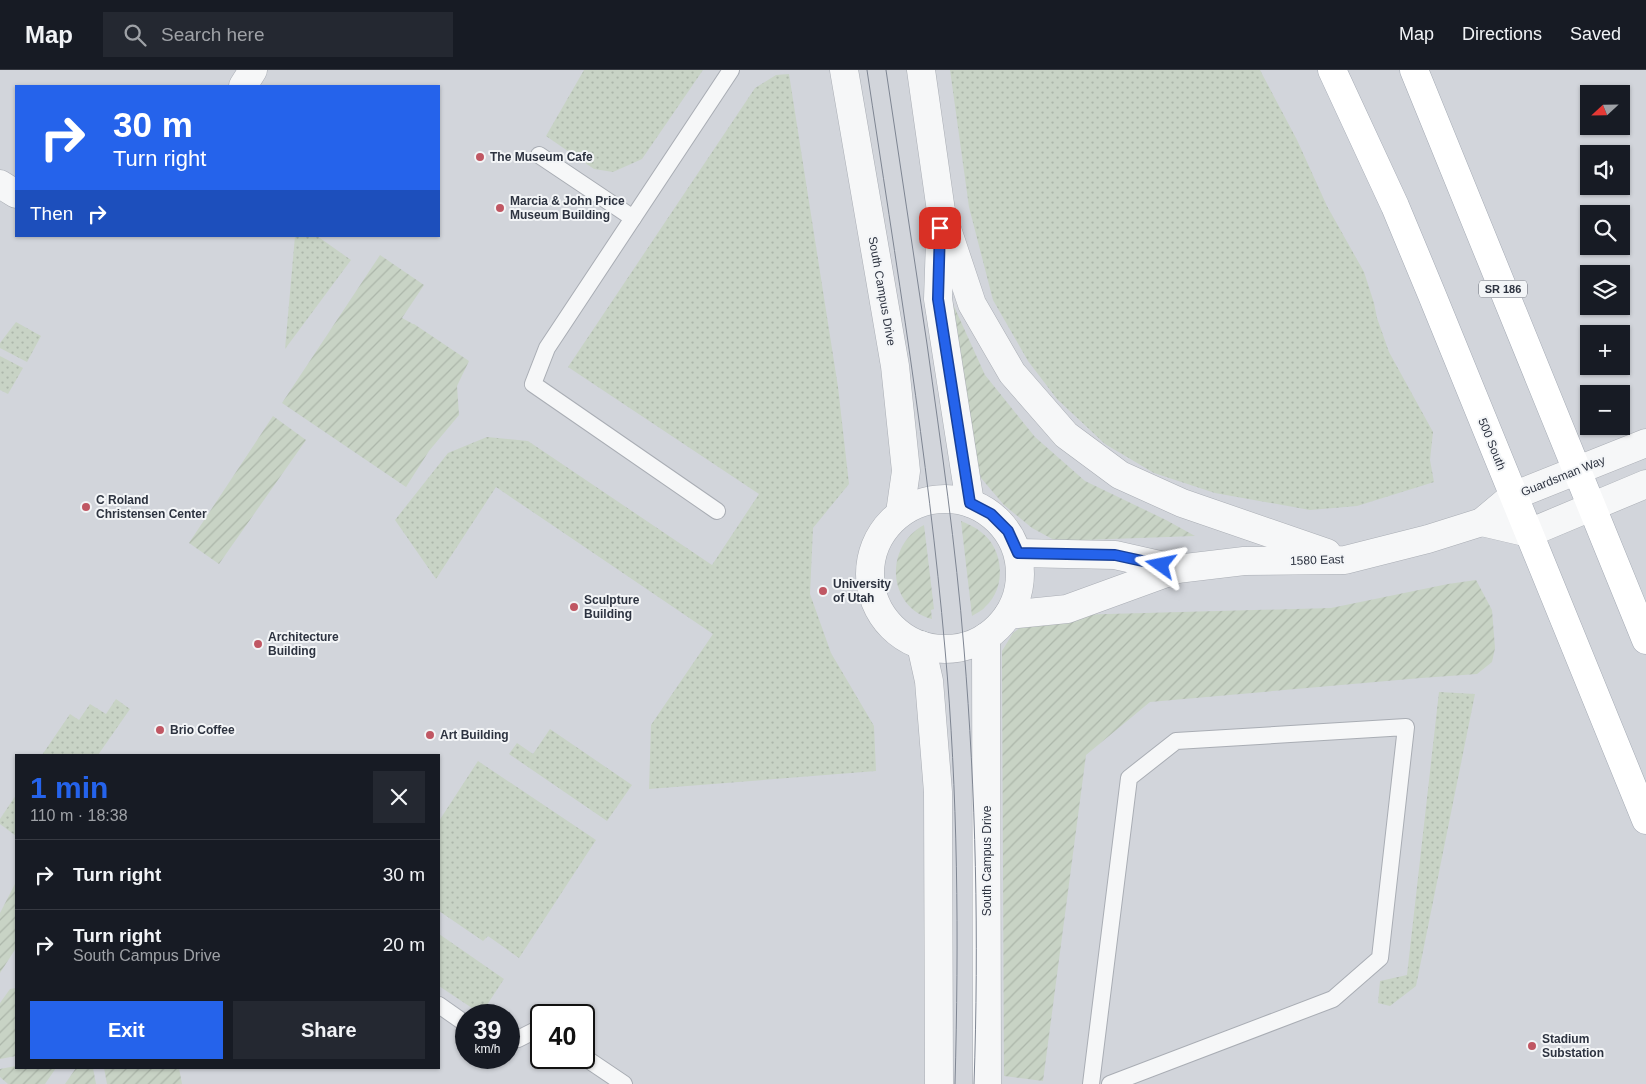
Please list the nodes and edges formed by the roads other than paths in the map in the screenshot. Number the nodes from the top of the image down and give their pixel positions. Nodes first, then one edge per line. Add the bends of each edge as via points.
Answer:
1 (254, 70) edge
2 (731, 70) edge
3 (844, 70) edge
4 (921, 70) edge
5 (1332, 70) edge
6 (1414, 70) edge
7 (244, 85) edge
8 (539, 155) dead end
9 (0, 184) edge
10 (15, 193) edge
11 (941, 210) junction
12 (633, 218) junction
13 (1646, 443) edge
14 (1576, 471) junction
15 (1646, 484) edge
16 (1513, 496) junction
17 (970, 503) junction
18 (1591, 507) junction
19 (717, 511) dead end
20 (900, 513) junction
21 (1482, 522) junction
22 (1529, 533) junction
23 (1018, 553) junction
24 (1345, 560) junction
25 (1177, 568) junction
26 (1008, 615) junction
27 (986, 637) junction
28 (1646, 640) edge
29 (922, 646) junction
30 (1646, 820) edge
31 (440, 1006) edge
32 (455, 1016) edge
33 (595, 1064) edge
34 (624, 1084) edge
35 (939, 1084) edge
36 (987, 1084) edge
37 (1091, 1084) edge
38 (1110, 1084) edge

1 - 7 street
2 - 12 lane
3 - 20 street, South Campus Drive via 895,366 906,471
4 - 11 street
5 - 16 main road, 500 South via 1394,206
6 - 14 main road, SR 186
8 - 12 lane
9 - 10 street
11 - 17 street via 938,299
11 - 24 street via 972,304 1012,373 1066,434 1120,475 1182,504
12 - 19 lane via 548,348 534,384
13 - 14 street, Guardsman Way
14 - 16 street, Guardsman Way
14 - 18 main road, SR 186
15 - 18 street
16 - 21 street, Guardsman Way
16 - 22 main road, 500 South
17 - 20 street via 948,498 930,500
17 - 23 street via 991,514 1008,531
18 - 22 street
18 - 28 main road, SR 186
20 - 29 street via 882,533 871,558 871,586 880,612 898,632
21 - 22 street
21 - 24 street, 1580 East
22 - 30 main road, 500 South
23 - 25 street, 1580 East via 1115,555
23 - 26 street via 1021,574 1018,596
24 - 25 street, 1580 East via 1244,561
25 - 26 street, 1580 East via 1067,609
26 - 27 street
27 - 29 street via 964,647
27 - 36 street, South Campus Drive
29 - 35 street via 929,681 938,792
31 - 32 lane
33 - 34 lane
37 - 38 lane via 1129,778 1176,741 1406,727 1380,958 1333,999

